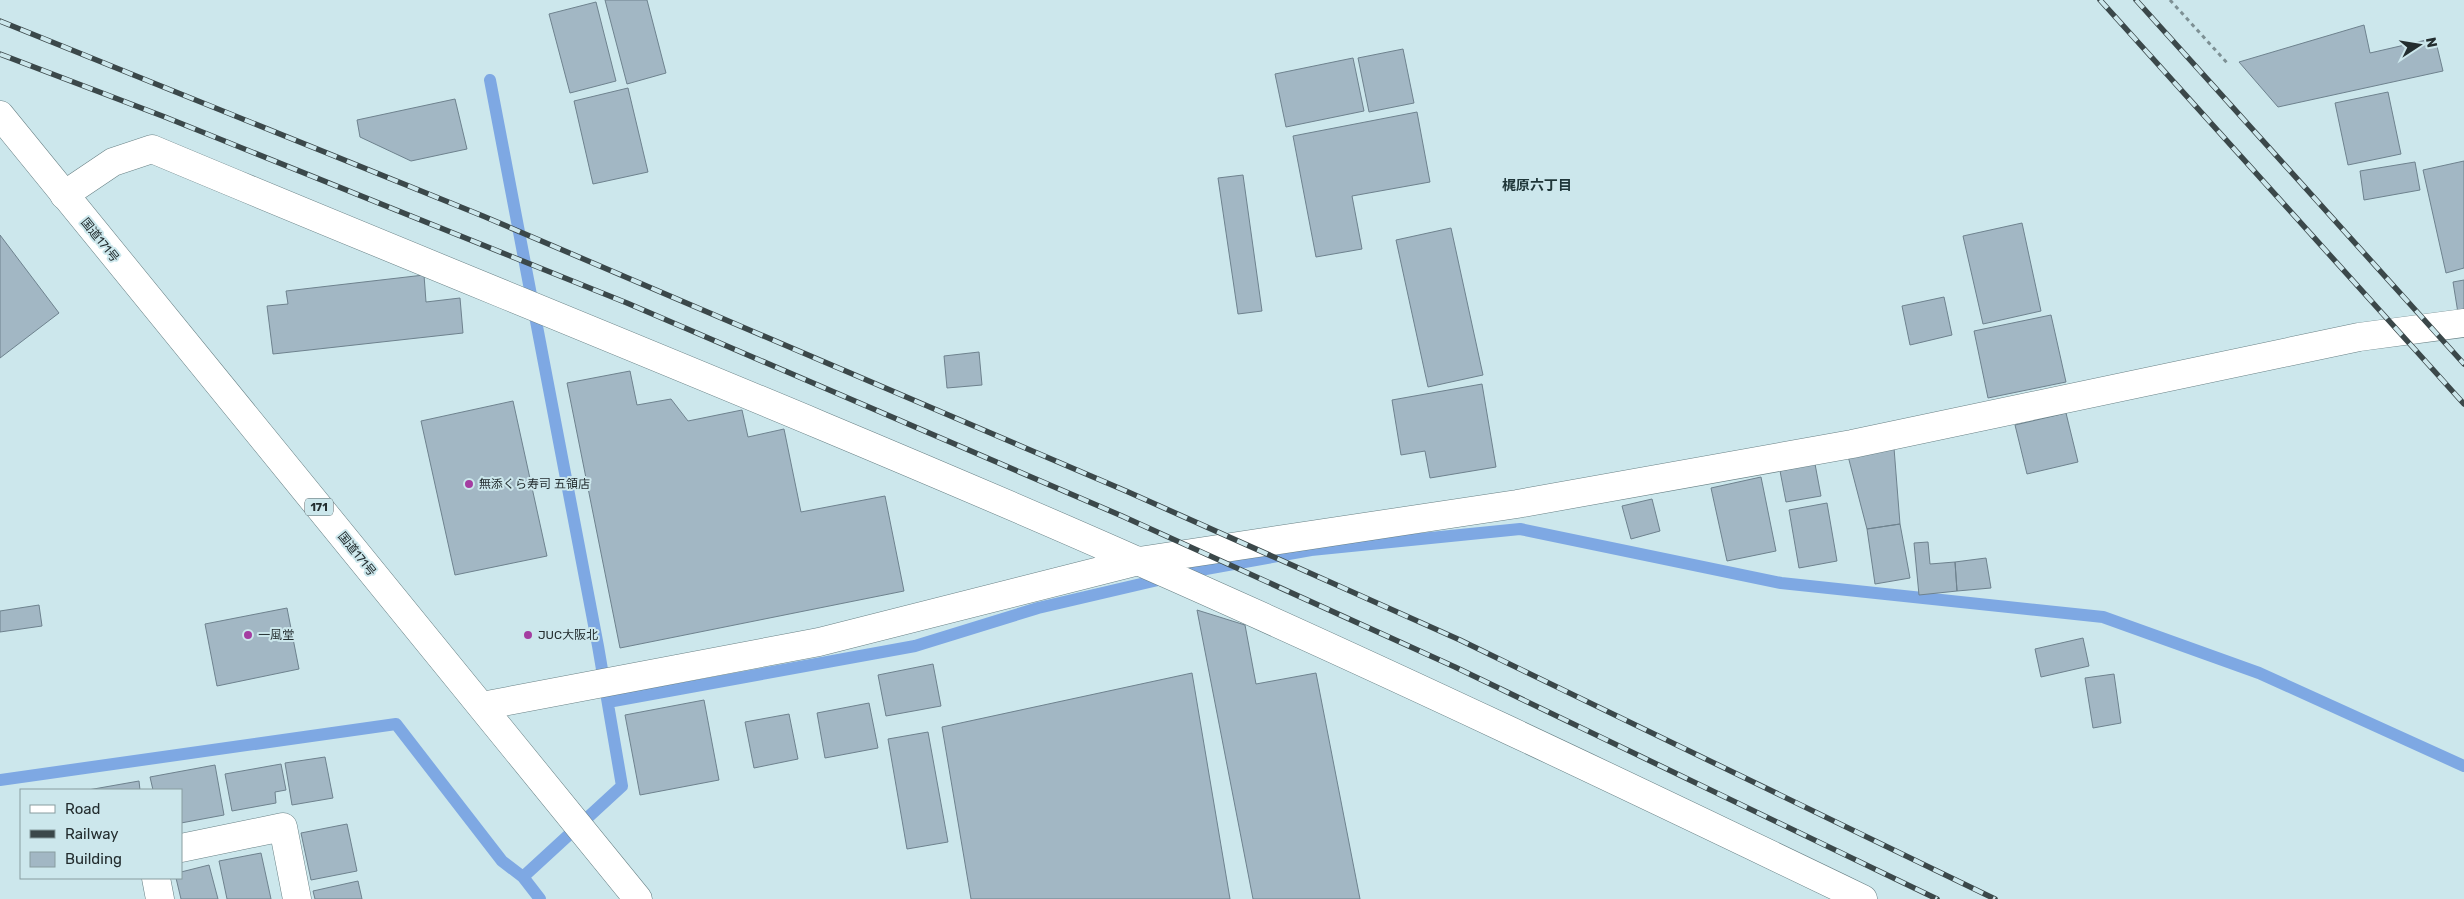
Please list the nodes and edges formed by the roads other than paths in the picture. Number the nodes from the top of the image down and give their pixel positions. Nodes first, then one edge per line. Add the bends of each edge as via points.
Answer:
1 (0, 115) edge
2 (64, 196) junction
3 (2464, 323) edge
4 (1139, 561) junction
5 (482, 706) junction
6 (182, 848) edge
7 (156, 879) edge
8 (160, 899) edge
9 (297, 899) edge
10 (638, 899) edge
11 (1863, 899) edge

1 - 2 main road, 国道171号 / 171
2 - 4 main road via 112,162 152,149
2 - 5 main road, 国道171号 / 171
3 - 4 main road via 2359,337 1852,444 1517,504
4 - 5 main road via 819,642
4 - 11 main road via 1525,736
5 - 10 main road, 国道171号 / 171
6 - 9 main road via 283,827
7 - 8 main road

